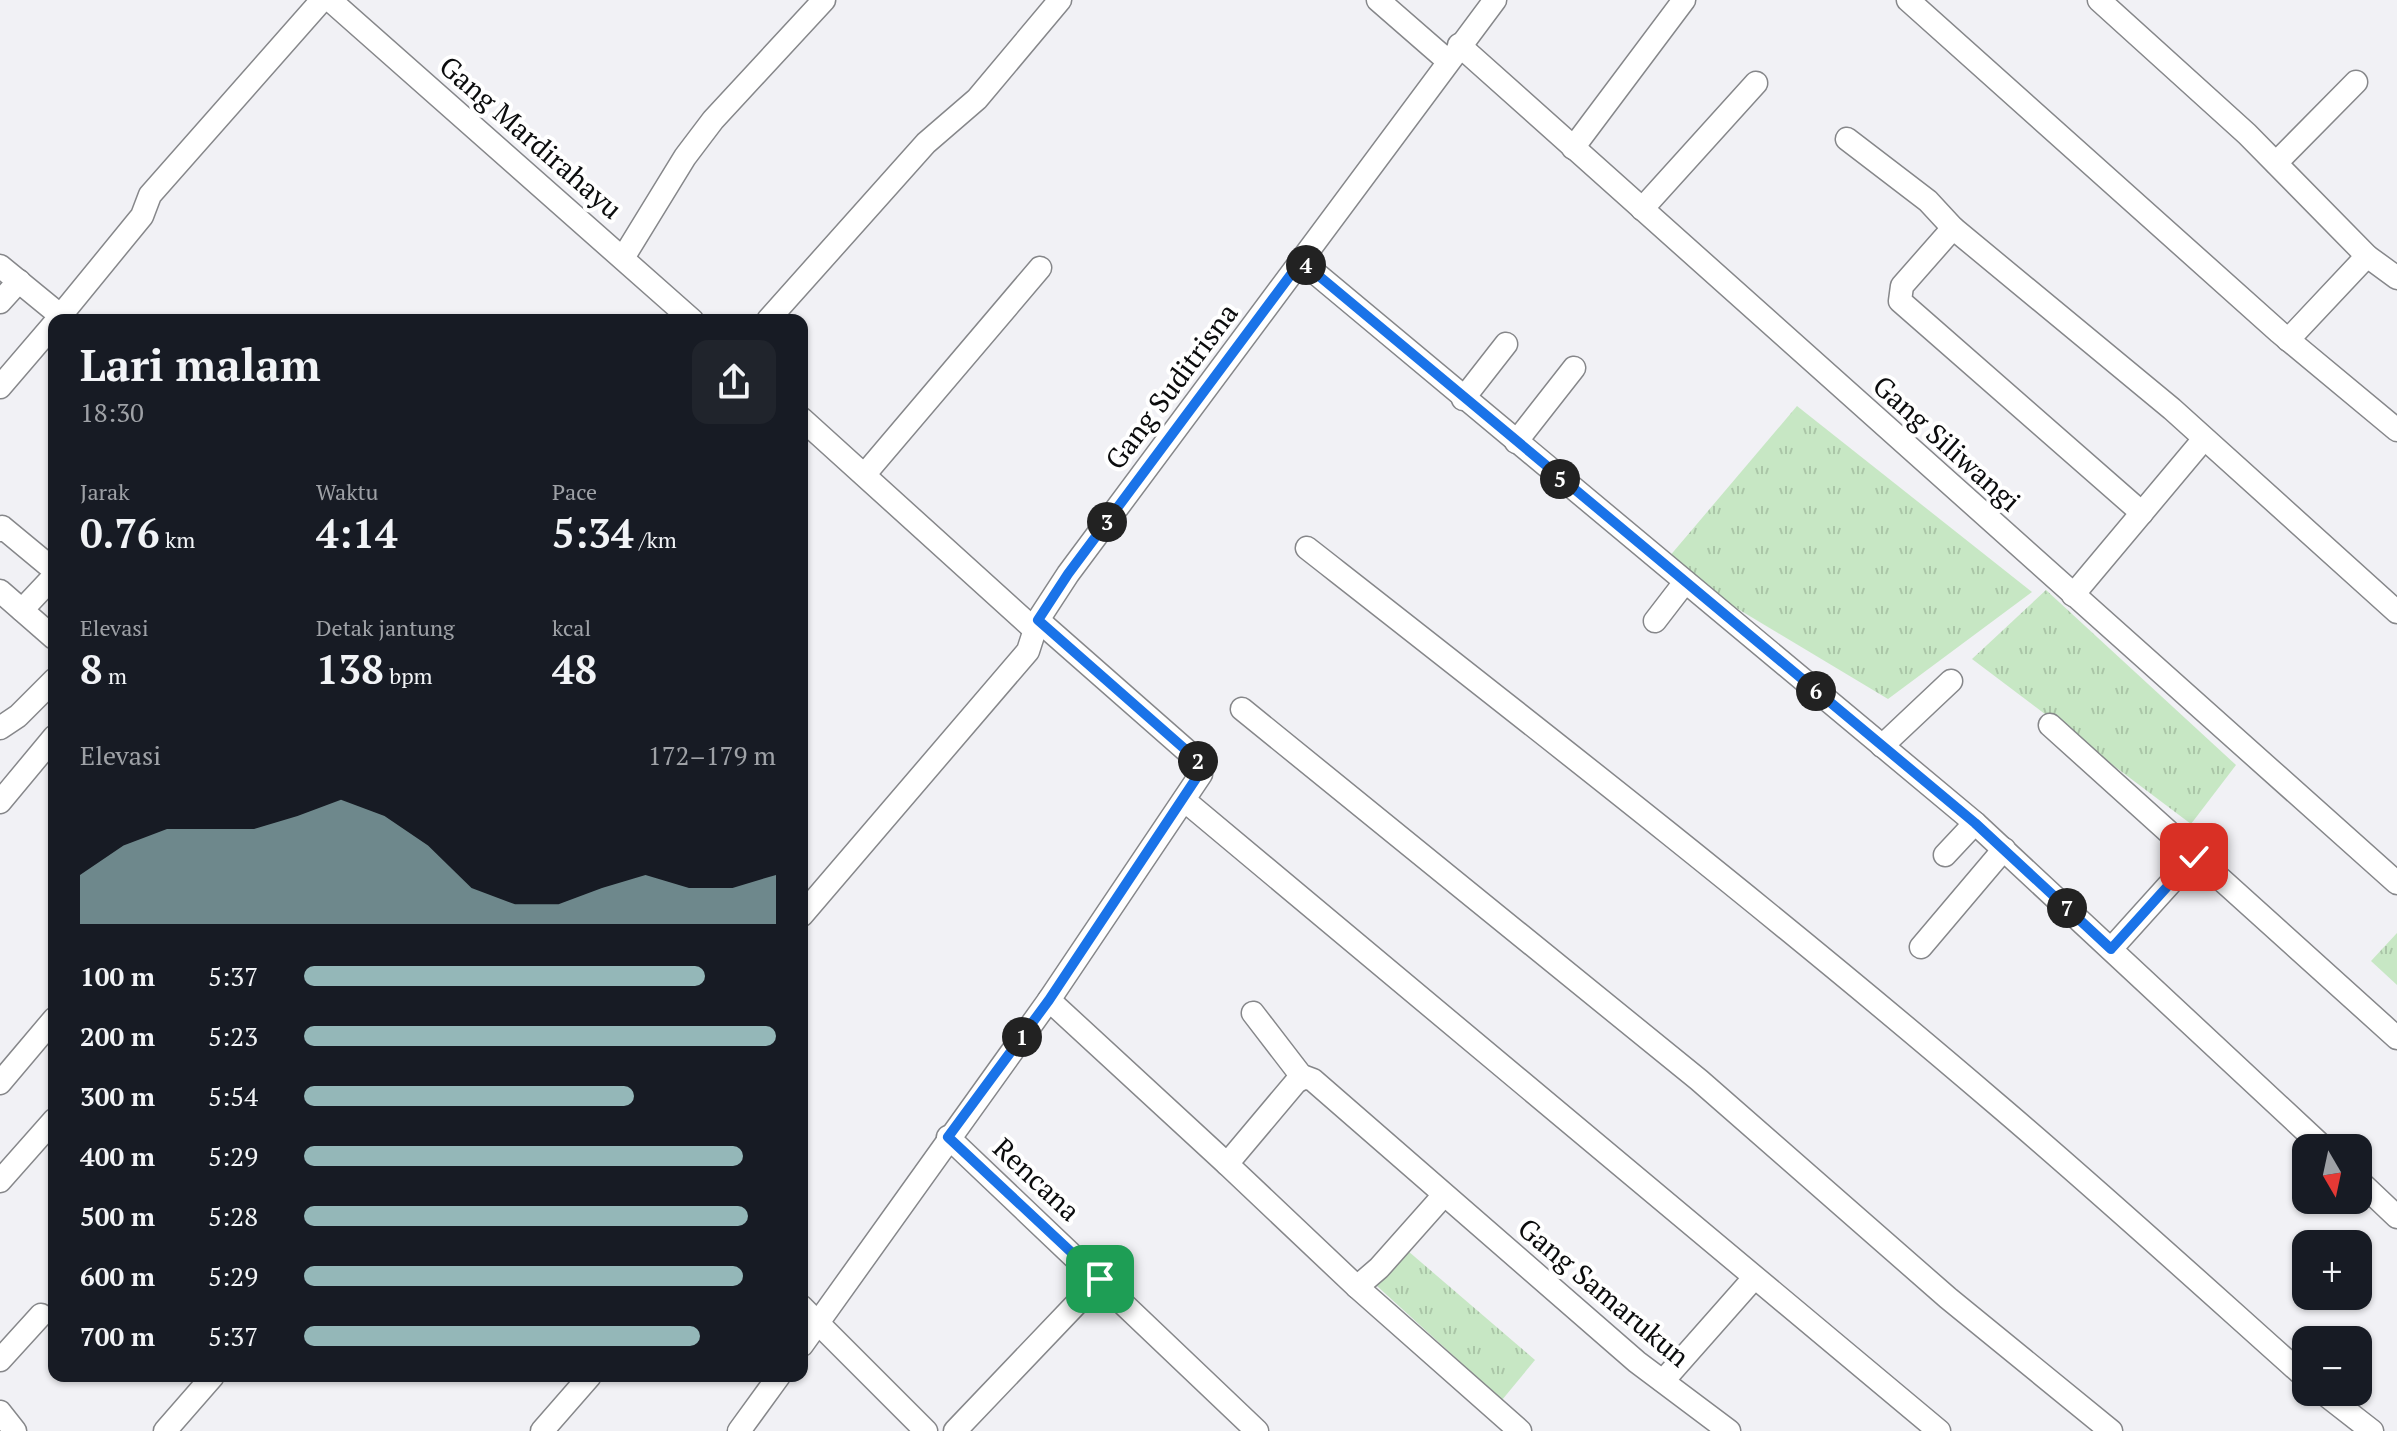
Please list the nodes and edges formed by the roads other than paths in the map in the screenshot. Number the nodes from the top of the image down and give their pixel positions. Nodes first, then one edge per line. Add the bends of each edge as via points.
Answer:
1 (322, 0) edge
2 (330, 0) edge
3 (824, 0) edge
4 (1060, 0) edge
5 (1378, 0) edge
6 (1684, 0) edge
7 (1908, 0) edge
8 (1490, 2) edge
9 (2112, 4) edge
10 (1453, 53) junction
11 (2356, 82) dead end
12 (1756, 83) dead end
13 (1847, 139) dead end
14 (1573, 148) junction
15 (2276, 163) junction
16 (1642, 209) junction
17 (1953, 228) junction
18 (2367, 256) junction
19 (623, 258) junction
20 (1301, 261) junction
21 (0, 266) edge
22 (1040, 268) dead end
23 (2397, 278) edge
24 (19, 281) junction
25 (0, 302) edge
26 (51, 314) edge
27 (62, 314) edge
28 (685, 314) edge
29 (773, 314) edge
30 (48, 331) edge
31 (2288, 340) junction
32 (1506, 344) dead end
33 (1574, 368) dead end
34 (0, 387) edge
35 (1463, 399) junction
36 (808, 424) edge
37 (2397, 430) edge
38 (2203, 440) junction
39 (1516, 442) junction
40 (865, 474) junction
41 (2142, 513) junction
42 (0, 530) edge
43 (1307, 548) dead end
44 (48, 568) edge
45 (48, 580) edge
46 (1685, 582) junction
47 (0, 591) edge
48 (2073, 595) junction
49 (22, 610) junction
50 (2397, 612) edge
51 (1655, 621) dead end
52 (1037, 625) junction
53 (48, 633) edge
54 (1951, 681) dead end
55 (48, 686) edge
56 (1242, 709) dead end
57 (2050, 725) dead end
58 (0, 728) edge
59 (48, 744) edge
60 (1882, 746) junction
61 (1184, 800) junction
62 (0, 802) edge
63 (1975, 823) junction
64 (2004, 849) junction
65 (1945, 855) dead end
66 (2194, 857) junction
67 (2397, 883) edge
68 (808, 908) edge
69 (1921, 947) dead end
70 (2111, 949) junction
71 (1049, 1000) junction
72 (1253, 1013) dead end
73 (48, 1026) edge
74 (2397, 1038) edge
75 (1303, 1078) junction
76 (0, 1083) edge
77 (48, 1127) edge
78 (2309, 1134) edge
79 (948, 1137) junction
80 (1227, 1164) junction
81 (0, 1181) edge
82 (2372, 1193) edge
83 (1443, 1196) junction
84 (2397, 1217) edge
85 (1754, 1278) junction
86 (1100, 1279) junction
87 (1357, 1287) junction
88 (41, 1315) dead end
89 (810, 1315) edge
90 (0, 1360) edge
91 (2292, 1366) edge
92 (1663, 1381) junction
93 (208, 1382) edge
94 (585, 1382) edge
95 (775, 1382) edge
96 (2340, 1406) edge
97 (0, 1412) edge
98 (15, 1431) edge
99 (165, 1431) edge
100 (542, 1431) edge
101 (739, 1431) edge
102 (926, 1431) edge
103 (955, 1431) edge
104 (1257, 1431) edge
105 (1520, 1431) edge
106 (1729, 1431) edge
107 (1939, 1431) edge
108 (2111, 1431) edge
109 (2372, 1431) edge

1 - 27 street via 150,195 142,216
2 - 19 street, Gang Mardirahayu
3 - 19 street via 713,120
4 - 29 street via 977,99 926,143
5 - 10 street, Gang Siliwangi
6 - 14 street
7 - 31 street
8 - 10 street, Gang Suditrisna
9 - 15 street
10 - 14 street, Gang Siliwangi
10 - 20 street, Gang Suditrisna
11 - 15 street
12 - 16 street
13 - 17 street via 1928,201
14 - 16 street, Gang Siliwangi
15 - 18 street
16 - 48 street, Gang Siliwangi
17 - 38 street
17 - 41 street via 1902,286 1900,301
18 - 23 street
18 - 31 street
19 - 28 street, Gang Mardirahayu
20 - 35 street
20 - 52 street, Gang Suditrisna via 1068,574
21 - 24 street
22 - 40 street
24 - 25 street
24 - 26 street
30 - 34 street
31 - 37 street
32 - 35 street
33 - 39 street
35 - 39 street
36 - 40 street
38 - 41 street
38 - 50 street
39 - 46 street
40 - 52 street
41 - 48 street
42 - 44 street
43 - 91 street via 1869,997
45 - 49 street
46 - 51 street
46 - 60 street
47 - 49 street
48 - 67 street, Gang Siliwangi
49 - 53 street
52 - 61 street via 1198,761 1201,774
52 - 68 street, Gang Suditrisna via 1028,651 1004,682
54 - 60 street
55 - 58 street
56 - 108 street via 1699,1080 1948,1298
57 - 66 street
59 - 62 street
60 - 63 street
61 - 71 street
61 - 85 street
63 - 64 street
63 - 65 street
64 - 69 street
64 - 70 street
66 - 70 street
66 - 74 street
70 - 78 street
71 - 79 street
71 - 80 street
72 - 75 street, Gang Samarukun
73 - 76 street
75 - 80 street
75 - 83 street, Gang Samarukun via 1313,1080
77 - 81 street
79 - 86 street, Rencana
79 - 89 street
80 - 87 street
82 - 84 street
83 - 87 street
83 - 92 street, Gang Samarukun
85 - 92 street
85 - 107 street
86 - 103 street
86 - 104 street, Rencana
87 - 105 street
88 - 90 street
89 - 102 street
92 - 106 street, Gang Samarukun
93 - 99 street
94 - 100 street
95 - 101 street
96 - 109 street
97 - 98 street

